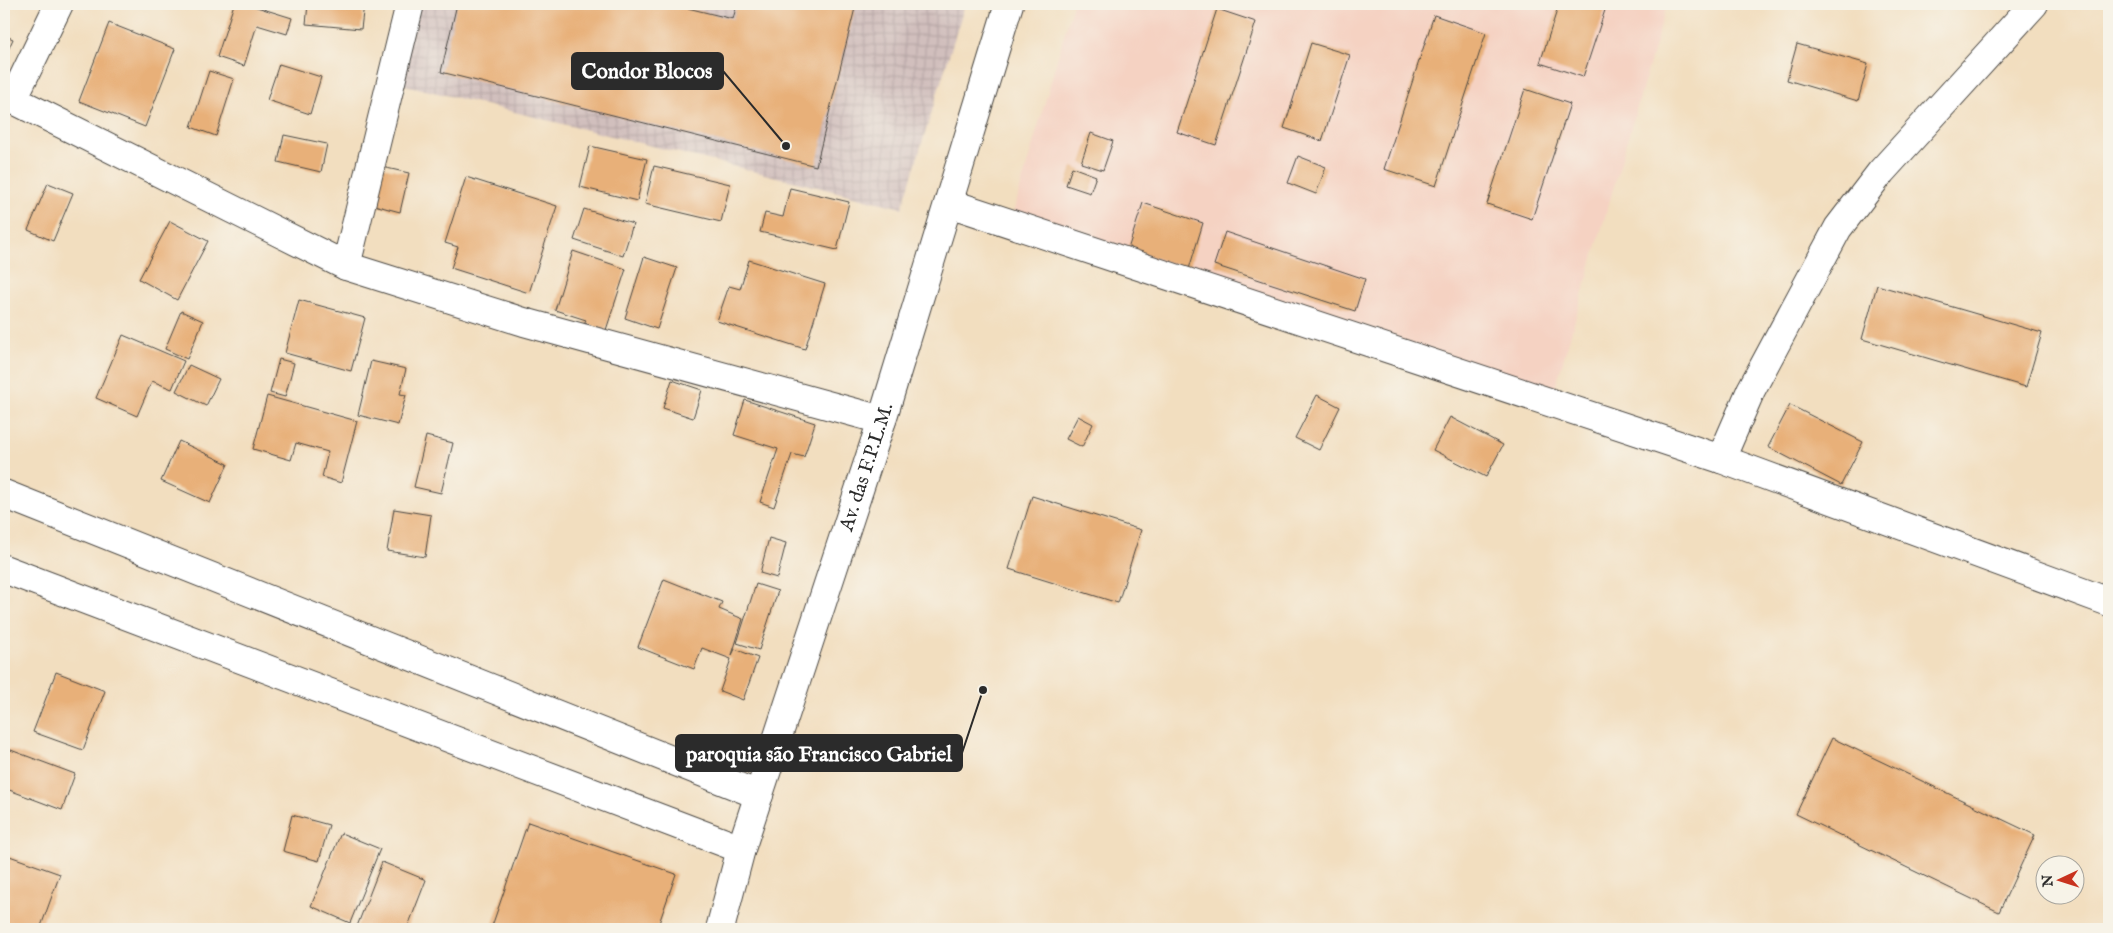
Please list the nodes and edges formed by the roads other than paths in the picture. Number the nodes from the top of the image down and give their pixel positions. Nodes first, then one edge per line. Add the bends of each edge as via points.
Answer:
1 (59, 4) edge
2 (410, 4) edge
3 (1009, 4) edge
4 (2034, 4) edge
5 (8, 97) edge
6 (949, 203) junction
7 (346, 266) junction
8 (882, 420) junction
9 (1721, 459) junction
10 (4, 494) edge
11 (4, 570) edge
12 (2109, 602) edge
13 (759, 795) junction
14 (741, 849) junction
15 (720, 929) edge

1 - 5 street
2 - 7 street
3 - 6 street, Av. das F.P.L.M.
4 - 9 street via 1881,172 1838,228 1751,390
5 - 7 street
6 - 8 street, Av. das F.P.L.M.
6 - 9 street
7 - 8 street via 524,322
8 - 13 street, Av. das F.P.L.M.
9 - 12 street
10 - 13 street
11 - 14 street
13 - 14 street, Av. das F.P.L.M.
14 - 15 street, Av. das F.P.L.M.

